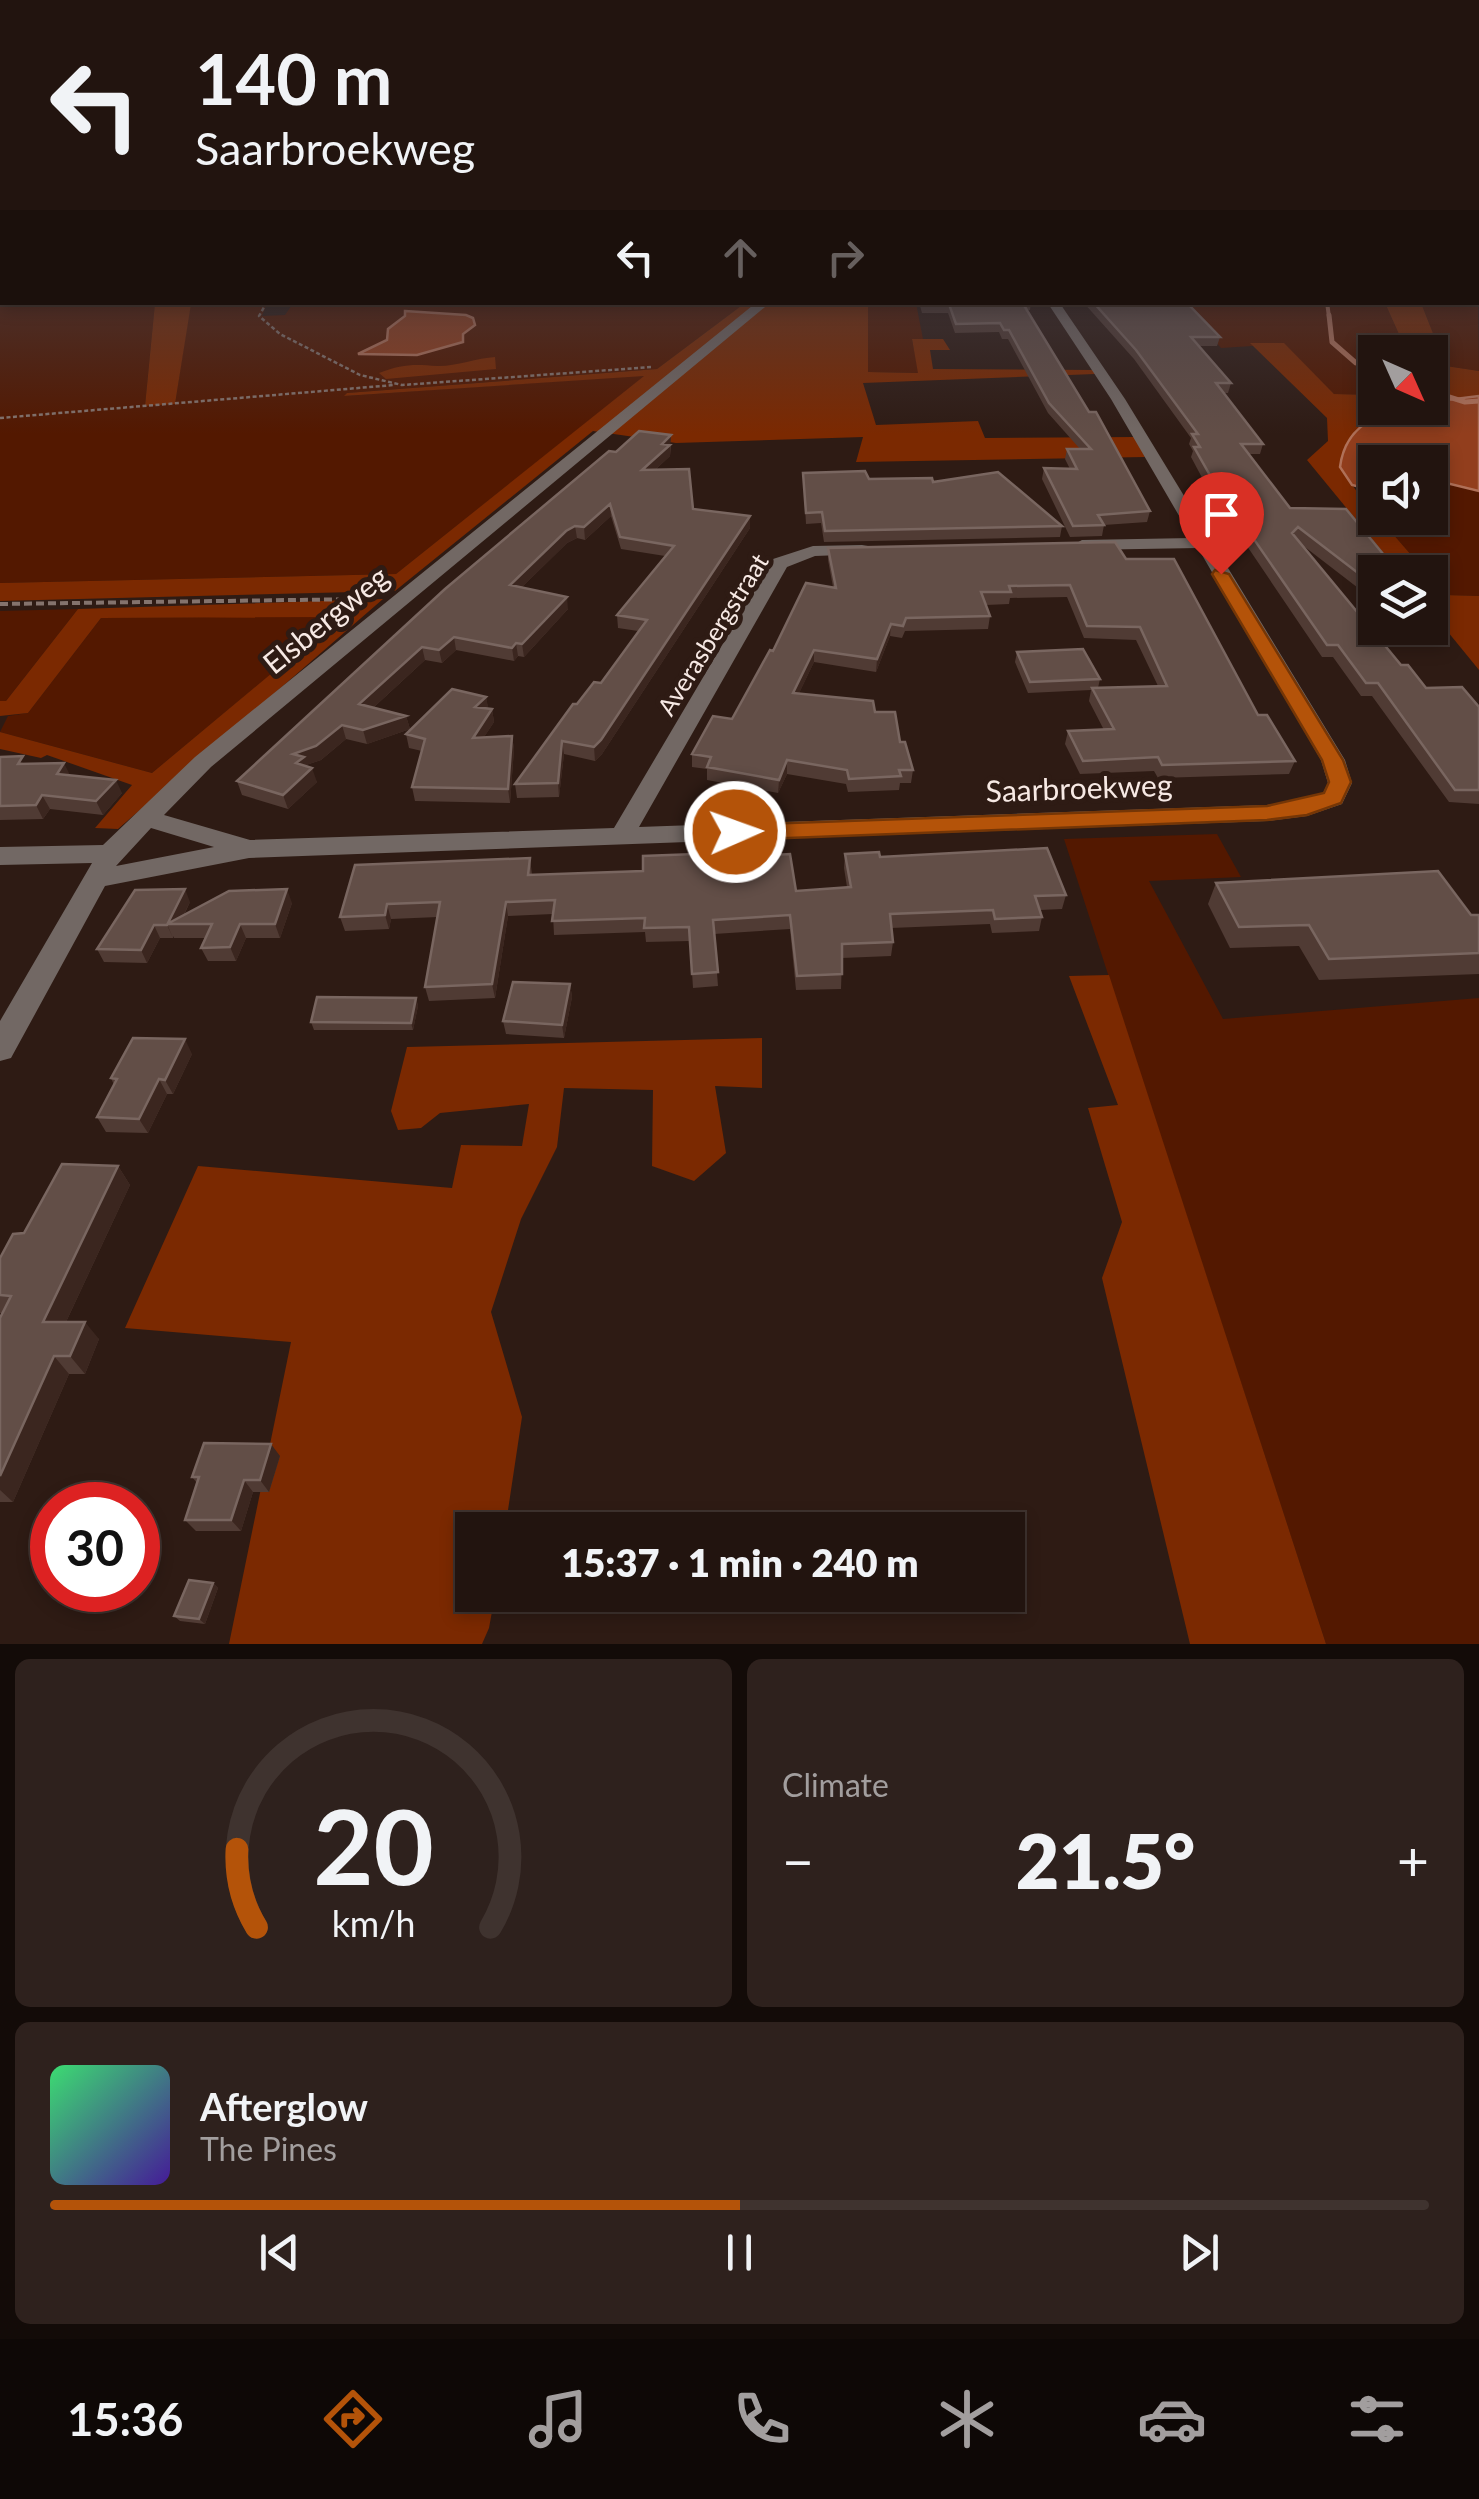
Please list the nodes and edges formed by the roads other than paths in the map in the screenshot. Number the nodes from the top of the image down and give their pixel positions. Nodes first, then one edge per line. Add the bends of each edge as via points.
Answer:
1 (761, 305) edge
2 (1056, 305) edge
3 (1202, 543) junction
4 (1068, 546) edge
5 (877, 550) edge
6 (144, 817) junction
7 (621, 836) junction
8 (250, 849) junction
9 (0, 856) edge
10 (103, 866) junction
11 (0, 1049) edge

1 - 6 street, Elsbergweg
2 - 3 street, Saarbroekweg
3 - 4 street
3 - 7 street, Saarbroekweg via 1332,760 1340,782 1333,798 1267,813
5 - 7 street, Averasbergstraat via 813,550 780,563
6 - 8 street, Saarbroekweg
6 - 10 street, Elsbergweg
7 - 8 street, Saarbroekweg
8 - 10 street, Saarbroekweg
9 - 10 street, Saarbroekweg
10 - 11 street, Elsbergweg

